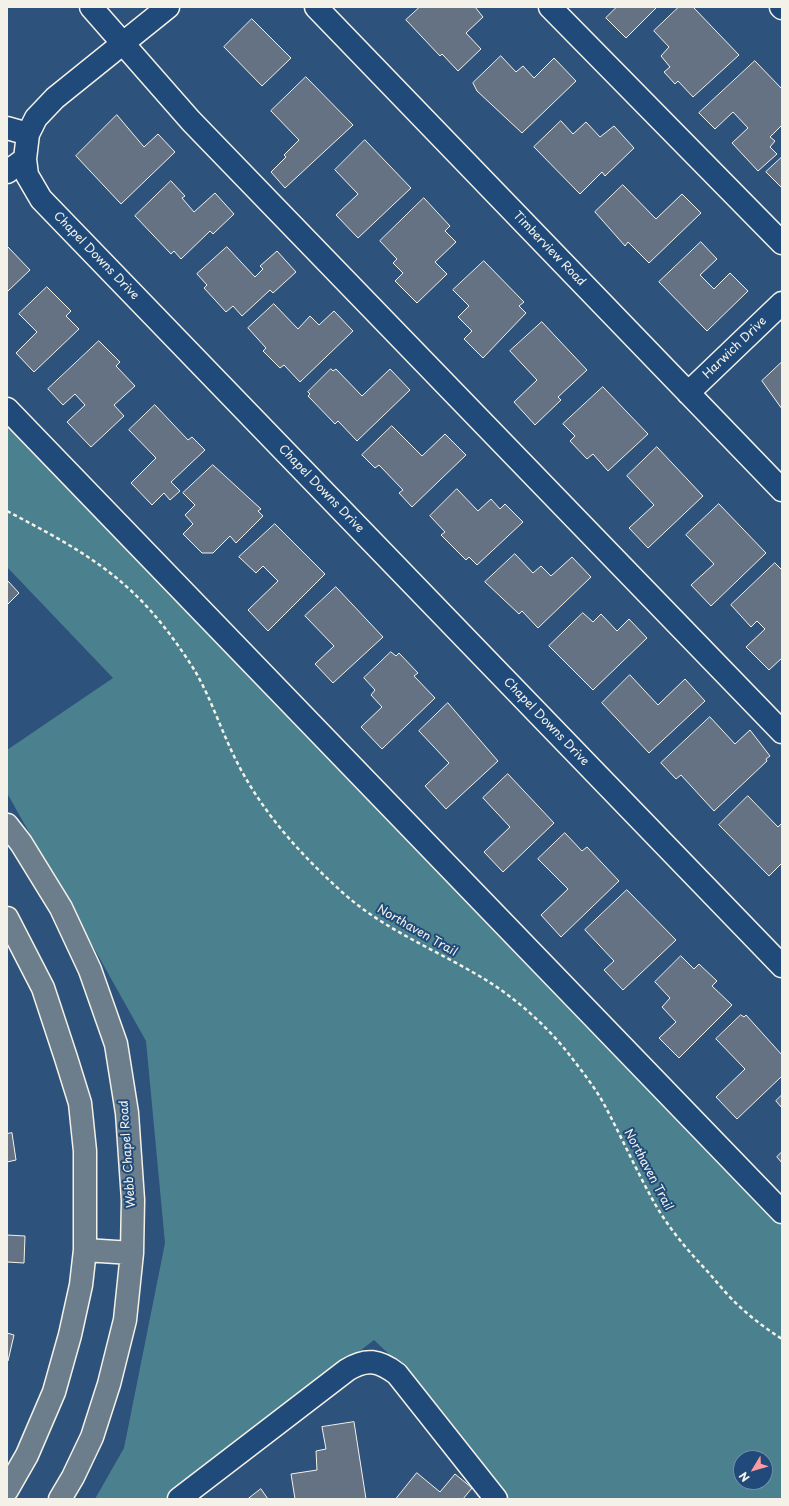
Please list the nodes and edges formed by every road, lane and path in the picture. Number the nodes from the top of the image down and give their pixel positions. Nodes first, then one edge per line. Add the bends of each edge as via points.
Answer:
1 (91, 7) edge
2 (168, 7) edge
3 (316, 7) edge
4 (550, 7) edge
5 (123, 43) junction
6 (7, 128) edge
7 (28, 134) junction
8 (25, 159) junction
9 (7, 172) edge
10 (782, 243) edge
11 (782, 303) edge
12 (688, 393) junction
13 (7, 409) edge
14 (782, 490) edge
15 (7, 511) edge
16 (782, 732) edge
17 (7, 825) edge
18 (7, 918) edge
19 (782, 966) edge
20 (782, 1212) edge
21 (84, 1250) junction
22 (132, 1253) junction
23 (782, 1339) edge
24 (7, 1490) edge
25 (60, 1499) edge
26 (179, 1499) edge
27 (496, 1499) edge

1 - 5 street
2 - 5 street, Chapel Downs Drive
3 - 12 street, Timberview Road
4 - 10 street
5 - 7 street, Chapel Downs Drive via 55,98 36,118
5 - 16 street via 192,121
6 - 7 street
7 - 8 street, Chapel Downs Drive
8 - 9 street
8 - 19 street, Chapel Downs Drive via 26,175 41,199
11 - 12 street, Harwich Drive
12 - 14 street, Timberview Road
13 - 20 street
15 - 23 path, Northaven Trail via 96,561 149,609 196,672 238,765 256,797 279,828 342,892 394,930 507,994 539,1021 589,1080 668,1225 741,1309
17 - 22 main road, Webb Chapel Road via 61,908 90,970 116,1044 127,1113 133,1200
18 - 21 main road via 43,988 80,1103 85,1151
21 - 22 main road
21 - 24 main road via 81,1285 54,1392 27,1455
22 - 25 main road, Webb Chapel Road via 125,1320 109,1384 92,1437
26 - 27 street via 347,1370 367,1362 378,1363 397,1374

